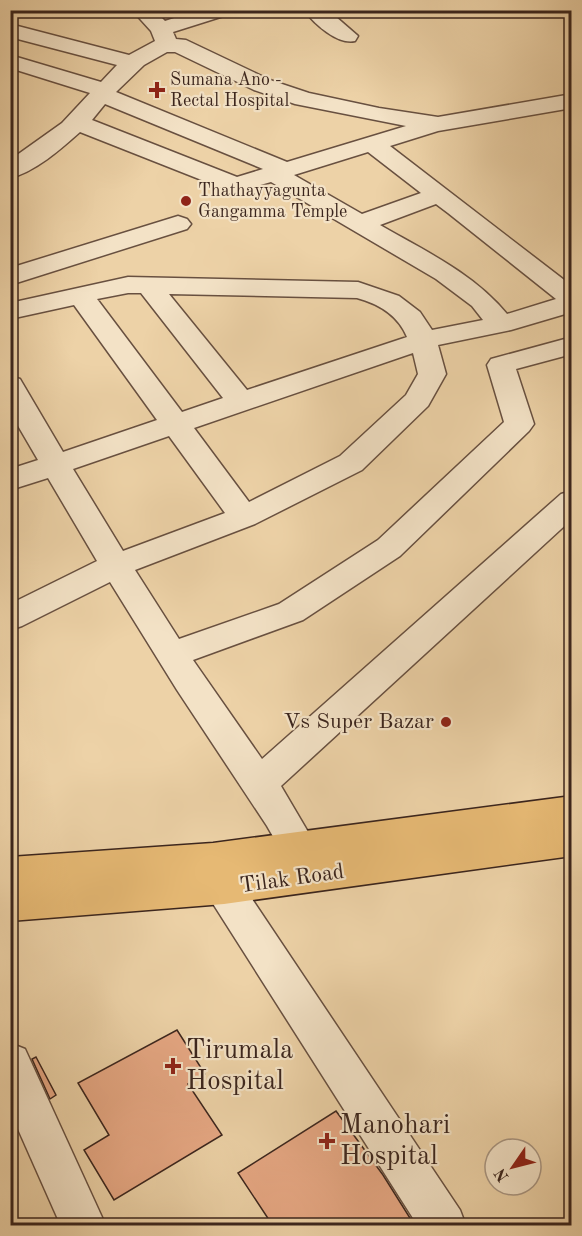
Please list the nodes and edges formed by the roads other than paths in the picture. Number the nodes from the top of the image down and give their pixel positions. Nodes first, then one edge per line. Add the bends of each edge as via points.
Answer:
1 (142, 10) edge
2 (223, 10) edge
3 (314, 10) edge
4 (10, 30) edge
5 (164, 36) junction
6 (347, 36) dead end
7 (10, 61) edge
8 (134, 63) junction
9 (102, 92) junction
10 (572, 101) edge
11 (77, 122) junction
12 (438, 124) junction
13 (10, 144) edge
14 (372, 144) junction
15 (37, 154) junction
16 (10, 171) edge
17 (280, 172) junction
18 (438, 195) junction
19 (178, 224) dead end
20 (358, 224) junction
21 (10, 277) edge
22 (149, 286) junction
23 (85, 294) junction
24 (572, 301) edge
25 (10, 311) edge
26 (501, 324) junction
27 (425, 340) junction
28 (572, 345) edge
29 (10, 385) edge
30 (240, 402) junction
31 (176, 423) junction
32 (55, 465) junction
33 (10, 480) edge
34 (572, 501) edge
35 (244, 517) junction
36 (117, 565) junction
37 (10, 618) edge
38 (172, 655) junction
39 (259, 784) junction
40 (572, 811) edge
41 (572, 841) edge
42 (308, 862) junction
43 (10, 873) edge
44 (219, 873) junction
45 (10, 905) edge
46 (10, 1062) edge
47 (84, 1226) edge
48 (444, 1226) edge

1 - 5 street
2 - 5 street
3 - 6 street
4 - 8 street
5 - 8 street
5 - 12 street via 262,85 303,99
7 - 9 street
8 - 9 street
9 - 11 street
9 - 17 street
10 - 12 street
11 - 15 street
11 - 17 street via 236,185
12 - 14 street
13 - 15 street
14 - 17 street
14 - 18 street
15 - 16 street
17 - 20 street
18 - 20 street
18 - 24 street
19 - 21 street
20 - 26 street via 445,273 481,300
22 - 23 street via 128,285
22 - 27 street via 358,290 401,306
22 - 30 street
23 - 25 street
23 - 31 street via 82,299
24 - 26 street
26 - 27 street
27 - 30 street
27 - 35 street via 432,374 418,400 351,463
28 - 38 street via 501,365 519,424 389,548 291,612
29 - 32 street
30 - 31 street
31 - 32 street
31 - 35 street
32 - 33 street
32 - 36 street
34 - 39 street
35 - 36 street
36 - 37 street
36 - 38 street
38 - 39 street
39 - 42 street
40 - 42 main road, Tilak Road
41 - 42 main road, Tilak Road
42 - 44 main road, Tilak Road
43 - 44 main road, Tilak Road
44 - 45 main road, Tilak Road
44 - 48 street
46 - 47 street

